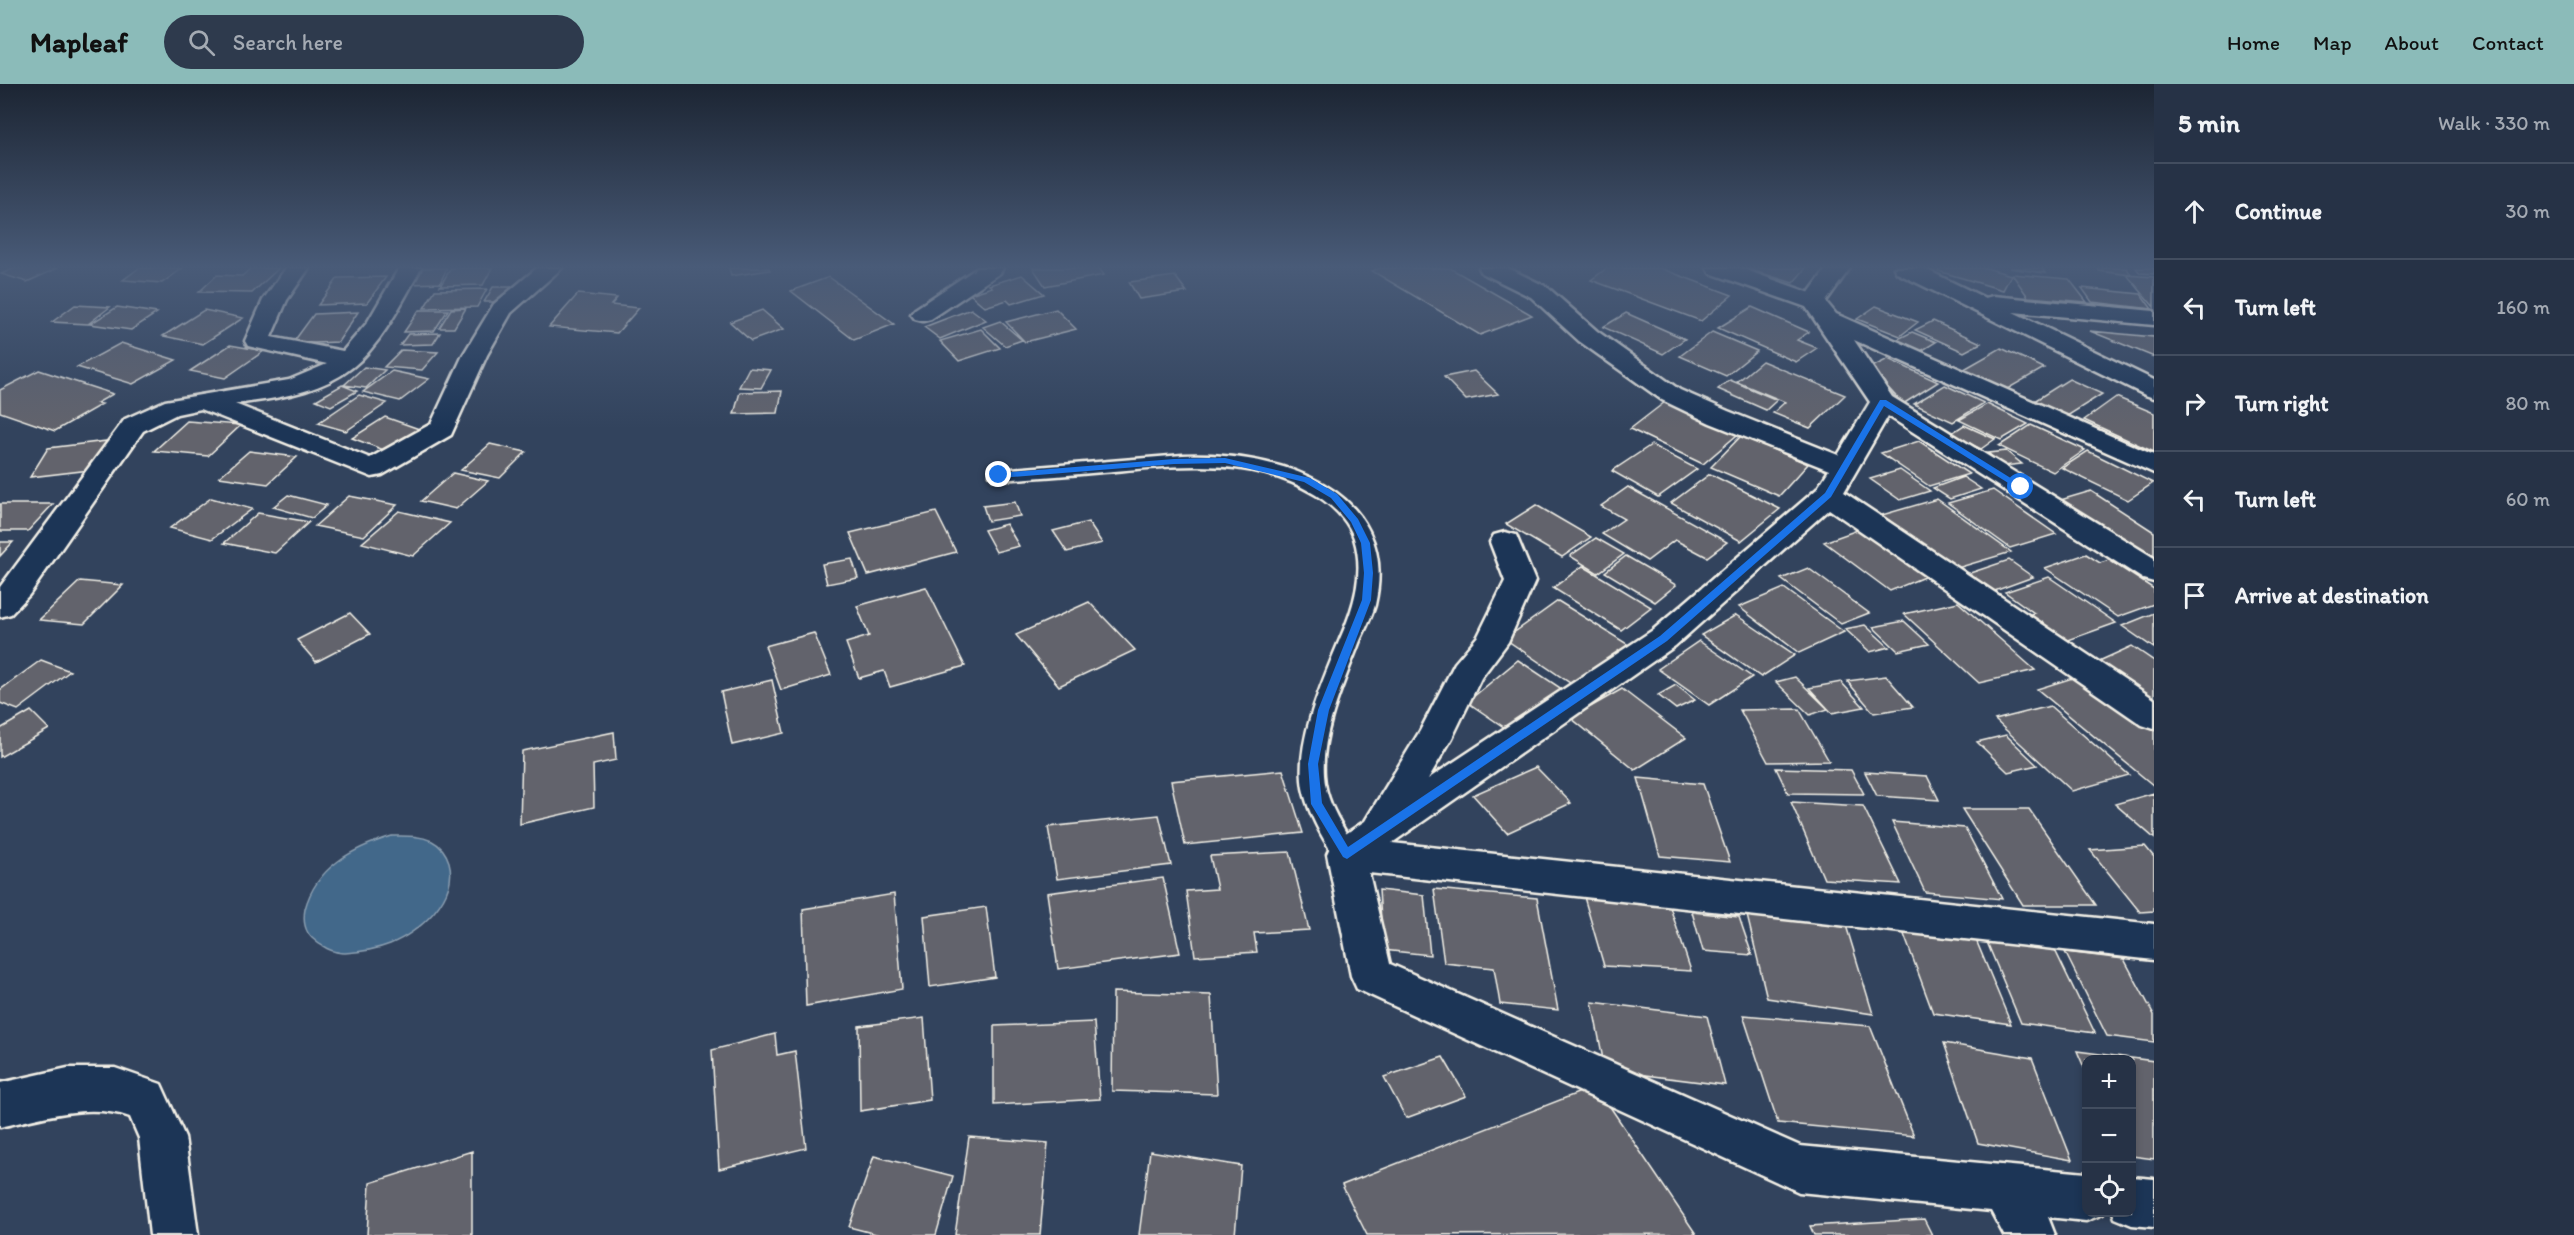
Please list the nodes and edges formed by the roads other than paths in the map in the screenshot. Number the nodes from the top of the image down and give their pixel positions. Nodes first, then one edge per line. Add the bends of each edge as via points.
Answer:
1 (265, 322) edge
2 (378, 322) edge
3 (495, 322) edge
4 (1572, 322) edge
5 (1829, 322) edge
6 (1846, 322) edge
7 (2016, 322) edge
8 (2024, 322) edge
9 (349, 359) junction
10 (2154, 376) edge
11 (2154, 390) edge
12 (204, 400) junction
13 (1883, 402) junction
14 (2154, 465) edge
15 (1845, 466) junction
16 (999, 475) dead end
17 (1828, 495) junction
18 (69, 519) junction
19 (1505, 542) dead end
20 (2154, 572) edge
21 (0, 584) edge
22 (0, 606) edge
23 (2154, 716) edge
24 (1361, 844) junction
25 (2154, 942) edge
26 (0, 1105) edge
27 (2005, 1189) junction
28 (2082, 1197) edge
29 (2136, 1201) edge
30 (2154, 1203) edge
31 (174, 1235) edge
32 (2031, 1235) edge

1 - 9 street via 257,341
2 - 9 street
3 - 12 street via 442,429 372,469
4 - 15 street via 1671,395
5 - 13 street
6 - 14 street
7 - 11 street
8 - 10 street
9 - 12 street via 319,378 292,386
12 - 18 street via 155,414 134,425
13 - 15 street
13 - 20 street
15 - 17 street
16 - 24 lane via 1225,461 1307,480 1334,496 1355,521 1366,543 1369,573 1366,600 1323,710 1313,764 1317,804
17 - 23 street
17 - 24 street via 1664,639
18 - 21 street
18 - 22 street
19 - 24 street via 1520,581 1513,600 1492,642 1467,672 1434,738
24 - 25 street
24 - 27 street via 1372,976 1799,1169
26 - 31 street via 68,1090 115,1090 146,1100 162,1137
27 - 28 street
27 - 32 street
29 - 30 street

